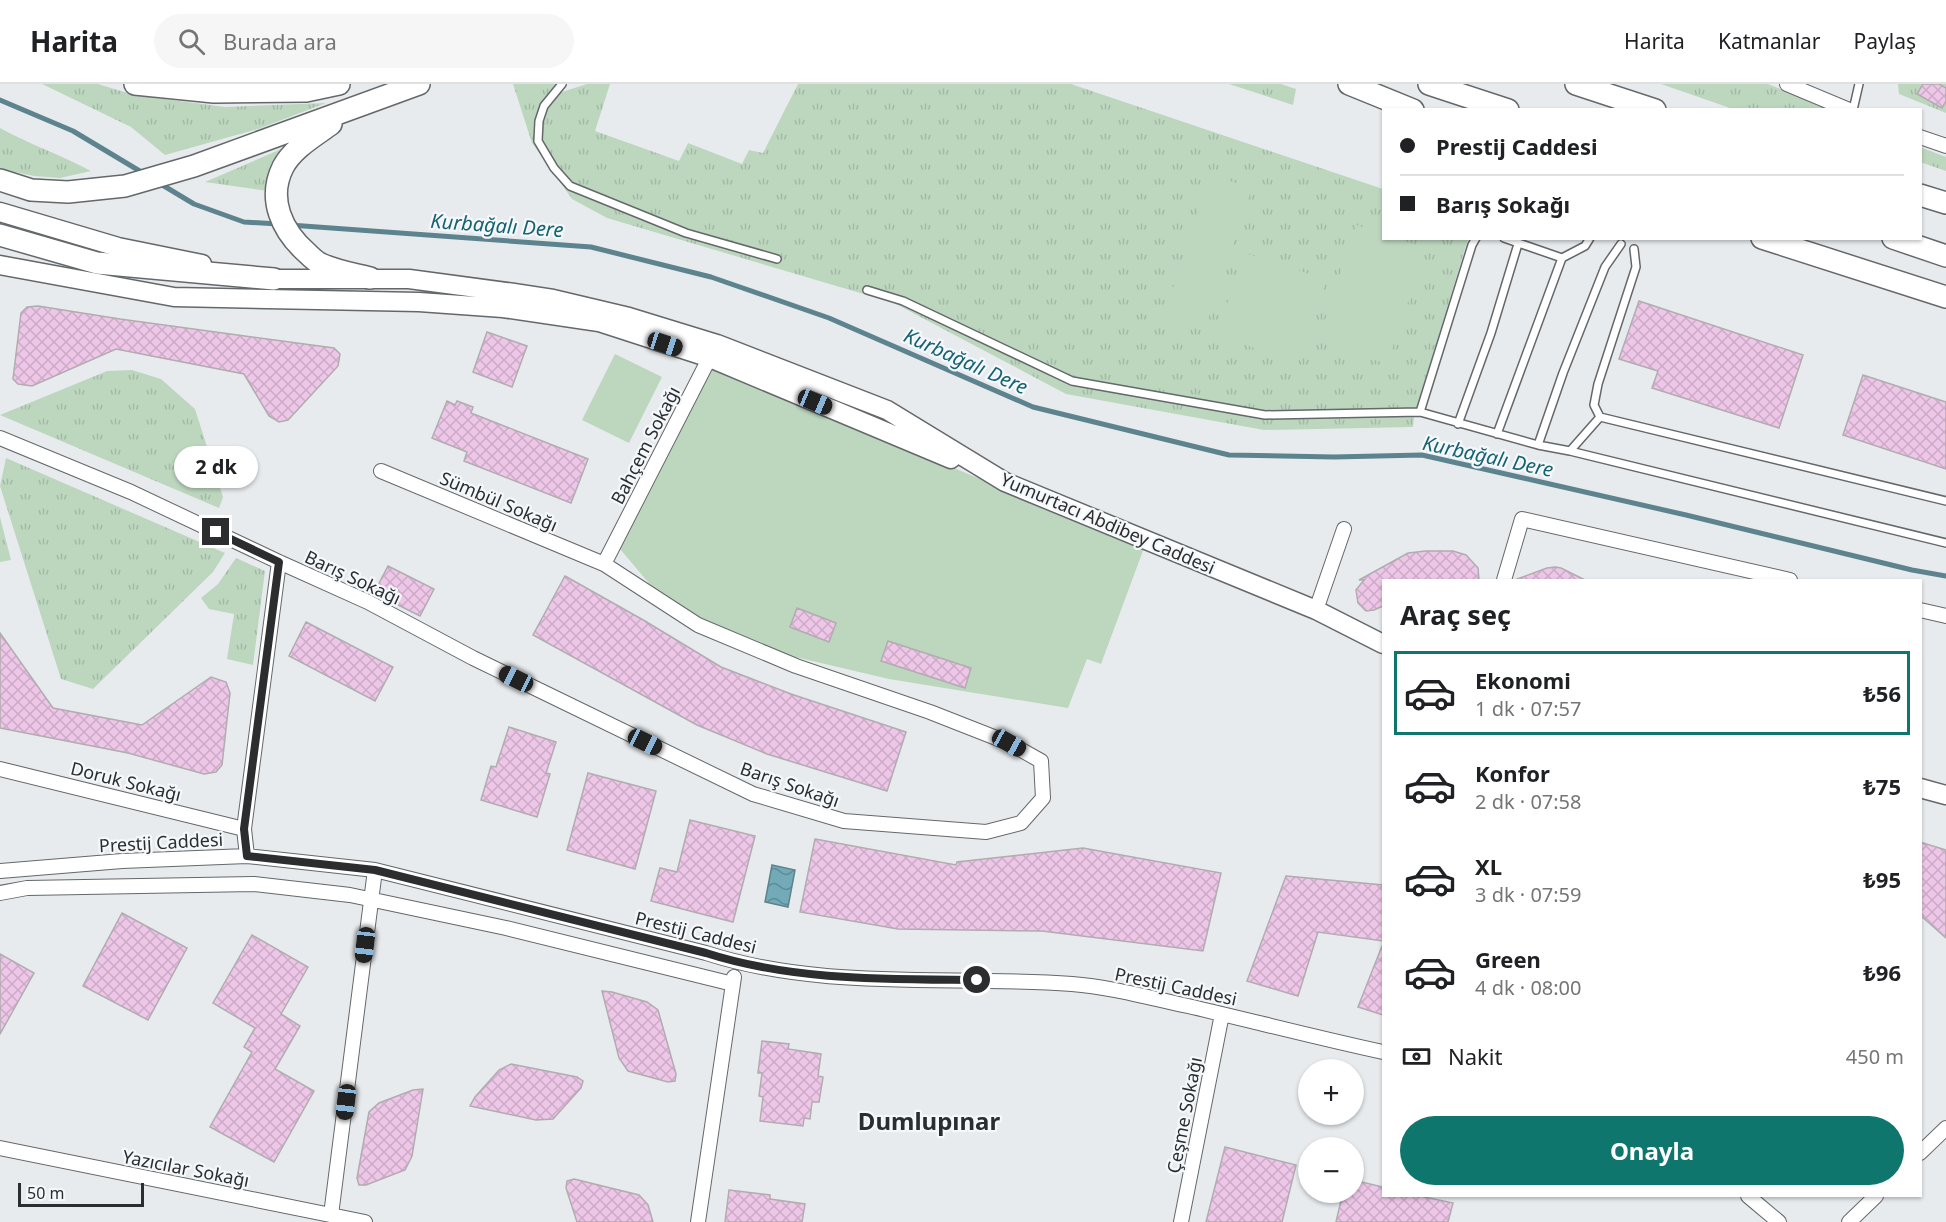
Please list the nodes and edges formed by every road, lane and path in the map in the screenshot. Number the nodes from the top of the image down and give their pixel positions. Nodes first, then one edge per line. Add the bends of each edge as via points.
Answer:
1 (135, 84) edge
2 (339, 84) edge
3 (419, 84) edge
4 (562, 84) edge
5 (1349, 84) edge
6 (1430, 84) edge
7 (1576, 84) edge
8 (1787, 84) edge
9 (1859, 84) edge
10 (1408, 108) edge
11 (1502, 108) edge
12 (1649, 108) edge
13 (1846, 108) edge
14 (1852, 108) edge
15 (351, 110) junction
16 (1922, 138) edge
17 (1946, 146) edge
18 (0, 180) edge
19 (1922, 196) edge
20 (1946, 203) edge
21 (0, 212) edge
22 (0, 235) edge
23 (1475, 240) edge
24 (1509, 240) edge
25 (1589, 240) edge
26 (1768, 240) edge
27 (1899, 240) edge
28 (1518, 244) junction
29 (1621, 244) dead end
30 (1634, 249) dead end
31 (1946, 256) edge
32 (1562, 258) junction
33 (777, 259) dead end
34 (0, 265) edge
35 (370, 278) junction
36 (274, 279) junction
37 (867, 290) dead end
38 (1946, 297) edge
39 (713, 351) junction
40 (1420, 412) junction
41 (1600, 417) junction
42 (1458, 424) junction
43 (1497, 434) junction
44 (0, 438) edge
45 (1539, 445) junction
46 (1570, 451) junction
47 (381, 471) dead end
48 (1946, 501) edge
49 (1344, 529) dead end
50 (1946, 543) edge
51 (279, 562) junction
52 (604, 564) junction
53 (1504, 579) edge
54 (1786, 579) edge
55 (1316, 610) junction
56 (1922, 610) edge
57 (1946, 616) edge
58 (1382, 643) edge
59 (0, 770) edge
60 (1922, 789) edge
61 (1946, 795) edge
62 (244, 829) junction
63 (247, 856) junction
64 (375, 870) junction
65 (0, 871) edge
66 (0, 893) edge
67 (371, 899) junction
68 (737, 963) junction
69 (733, 984) junction
70 (1222, 1014) junction
71 (1382, 1052) edge
72 (1946, 1128) edge
73 (0, 1148) edge
74 (1922, 1151) edge
75 (1749, 1197) edge
76 (1875, 1197) edge
77 (332, 1215) junction
78 (365, 1222) edge
79 (698, 1222) edge
80 (1181, 1222) edge
81 (1779, 1222) edge
82 (1849, 1222) edge

1 - 2 highway via 214,92 306,91
3 - 15 highway
4 - 33 lane via 544,106 538,141 570,186 687,234
5 - 10 highway
6 - 11 highway
7 - 12 highway
8 - 13 street
9 - 14 lane
15 - 18 highway via 194,166 125,186 68,192 31,190
15 - 35 highway via 295,151 283,167 276,192 277,207 294,241 319,263
16 - 17 street
19 - 20 highway
21 - 36 main road, Yumurtacı Abdibey Caddesi via 118,247
22 - 36 highway via 97,263
23 - 40 lane
24 - 28 lane
25 - 32 lane
26 - 38 highway
27 - 31 highway
28 - 32 lane
28 - 42 lane
29 - 45 lane via 1605,267
30 - 41 lane via 1636,267 1598,384 1594,405
32 - 43 lane
34 - 39 main road via 174,297 419,302 503,308 599,322
35 - 36 main road, Yumurtacı Abdibey Caddesi
35 - 39 main road, Yumurtacı Abdibey Caddesi via 409,279 553,299 629,317
37 - 40 lane via 903,301 1072,381 1265,415
39 - 52 street, Bahçem Sokağı
39 - 55 main road, Yumurtacı Abdibey Caddesi via 887,410 1005,482
40 - 42 lane
41 - 46 lane
41 - 48 lane
42 - 43 lane
43 - 45 lane
44 - 51 street, Barış Sokağı via 131,492
45 - 46 lane
46 - 50 lane
47 - 52 street, Sümbül Sokağı
49 - 55 street
51 - 52 street, Barış Sokağı via 368,602 473,658 753,794 844,821 986,832 1021,823 1043,798 1041,761 1009,743 796,666 698,625
51 - 62 street
53 - 54 street via 1521,519
55 - 58 main road, Yumurtacı Abdibey Caddesi
56 - 57 street
59 - 62 street, Doruk Sokağı
60 - 61 main road
62 - 63 street
63 - 64 street, Prestij Caddesi
63 - 65 street, Prestij Caddesi
64 - 67 street
64 - 68 street, Prestij Caddesi
66 - 67 street via 27,888 254,884
67 - 69 street
67 - 77 street
68 - 69 street
68 - 70 street, Prestij Caddesi via 831,976 1074,984
69 - 79 street
70 - 71 street, Prestij Caddesi
70 - 80 street, Çeşme Sokağı
72 - 74 street
73 - 77 street, Yazıcılar Sokağı
75 - 81 street
76 - 82 street
77 - 78 street, Yazıcılar Sokağı

